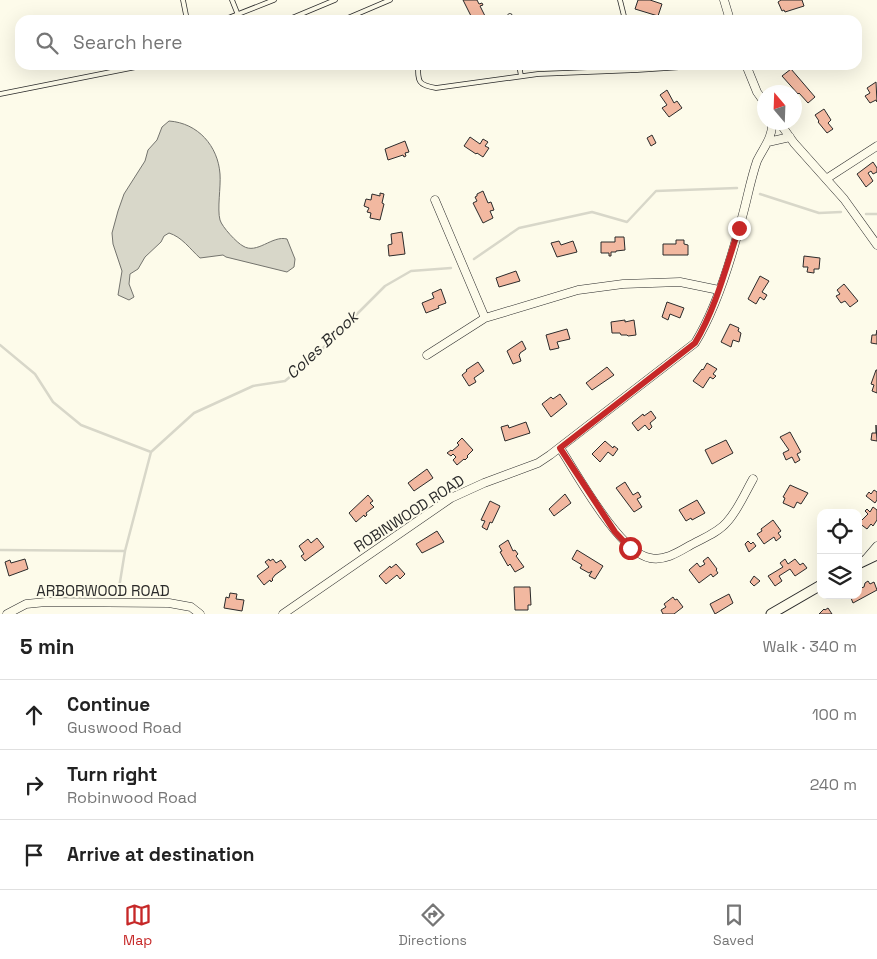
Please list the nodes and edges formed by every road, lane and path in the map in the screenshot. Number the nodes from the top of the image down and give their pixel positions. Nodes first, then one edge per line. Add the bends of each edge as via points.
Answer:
1 (183, 0) edge
2 (232, 0) edge
3 (257, 0) edge
4 (274, 0) edge
5 (335, 0) edge
6 (390, 0) edge
7 (620, 0) edge
8 (724, 0) edge
9 (259, 6) junction
10 (186, 15) edge
11 (238, 15) joint
12 (299, 15) edge
13 (355, 15) edge
14 (624, 15) edge
15 (728, 15) edge
16 (121, 70) edge
17 (419, 70) edge
18 (520, 70) edge
19 (637, 70) edge
20 (748, 70) edge
21 (521, 76) junction
22 (757, 92) edge
23 (0, 94) edge
24 (772, 130) edge
25 (785, 130) edge
26 (790, 137) junction
27 (768, 142) junction
28 (877, 146) edge
29 (826, 179) junction
30 (435, 200) dead end
31 (877, 245) edge
32 (719, 290) junction
33 (485, 318) junction
34 (427, 356) dead end
35 (560, 448) junction
36 (753, 479) dead end
37 (877, 546) edge
38 (877, 555) edge
39 (862, 561) edge
40 (862, 562) edge
41 (817, 587) edge
42 (7, 614) edge
43 (200, 614) edge
44 (283, 614) edge
45 (771, 614) edge

1 - 10 lane
2 - 11 lane
3 - 9 lane
4 - 9 lane
5 - 12 lane
6 - 13 lane
7 - 14 lane
8 - 15 street
9 - 11 lane
16 - 23 lane
17 - 21 lane via 423,86 436,88
18 - 21 lane
19 - 21 lane
20 - 22 street
24 - 27 street, ROBINWOOD ROAD
25 - 26 street
26 - 27 street
26 - 29 street
27 - 32 street, ROBINWOOD ROAD via 757,162
28 - 29 street
29 - 31 street
30 - 33 street
32 - 33 street via 680,282 596,286
32 - 35 street, ROBINWOOD ROAD via 695,343
33 - 34 street
35 - 36 street via 615,532 630,548 648,558 661,559 718,530 727,523
35 - 44 street, ROBINWOOD ROAD via 538,464 484,482 451,498
37 - 39 street
38 - 40 street
41 - 45 street
42 - 43 street, ARBORWOOD ROAD via 26,604 46,602 169,603 191,608

